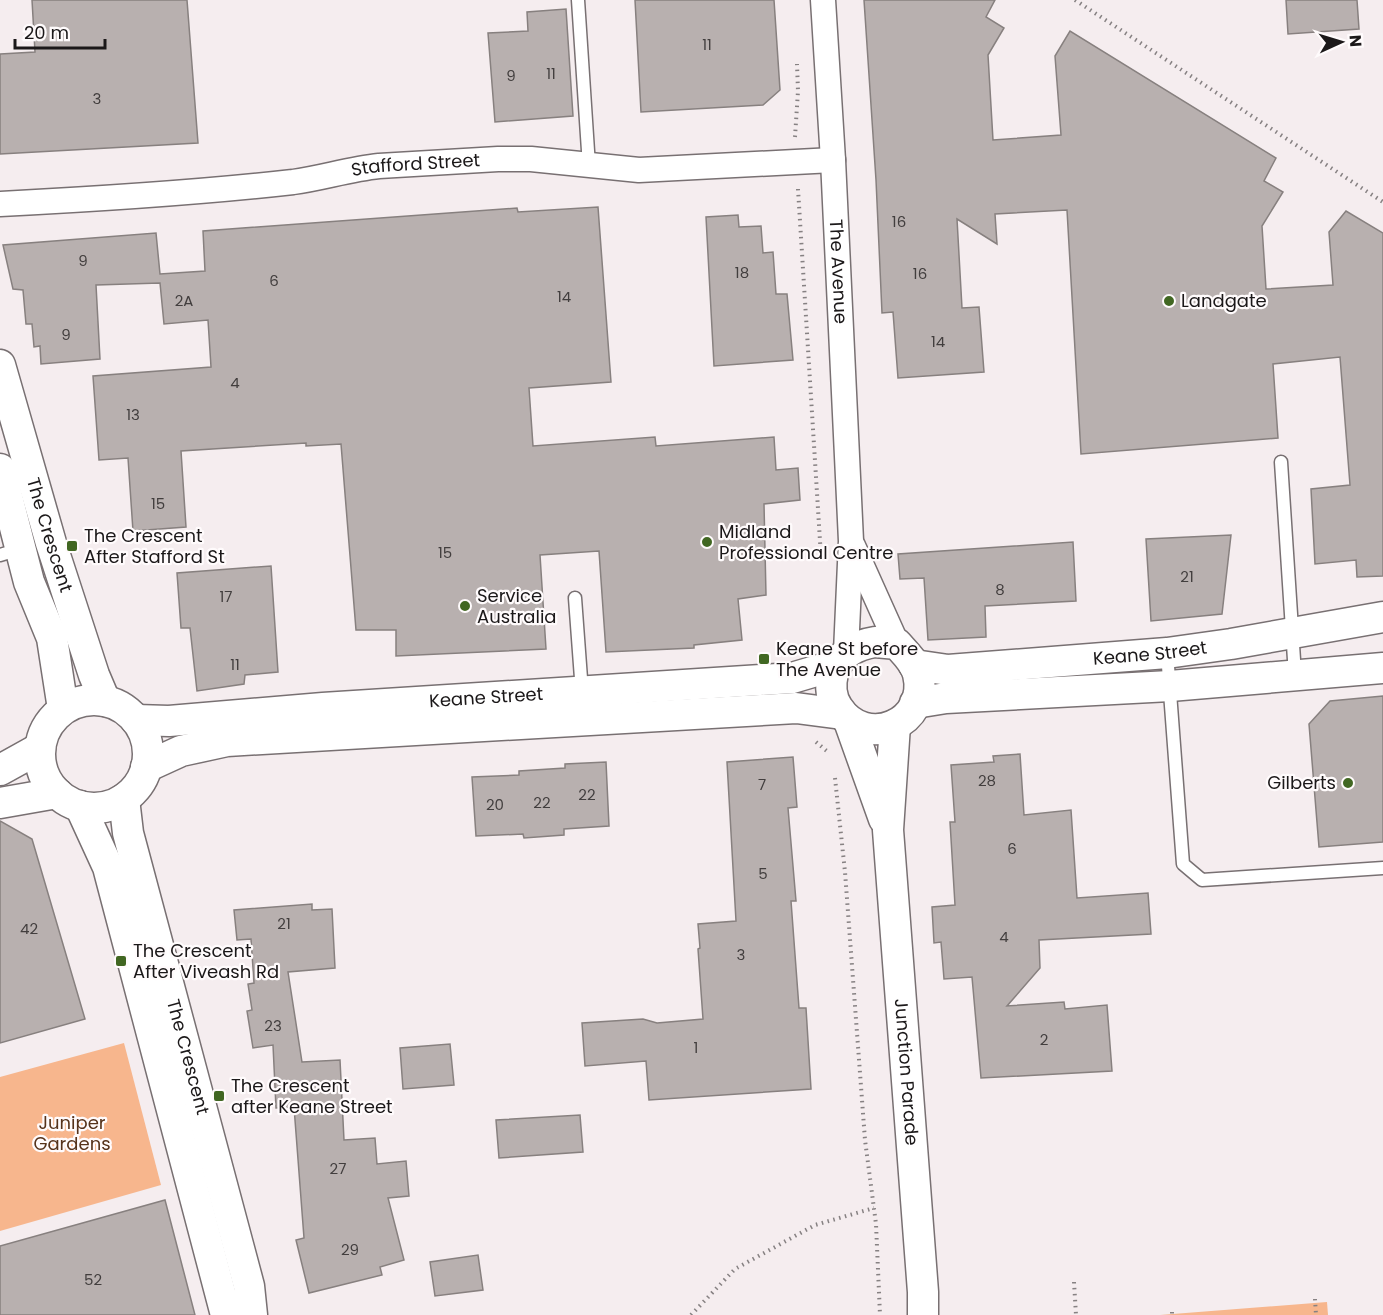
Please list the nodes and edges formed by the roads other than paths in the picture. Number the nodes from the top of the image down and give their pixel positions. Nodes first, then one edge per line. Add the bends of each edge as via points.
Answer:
1 (578, 0) edge
2 (823, 0) edge
3 (833, 160) junction
4 (589, 166) junction
5 (0, 204) edge
6 (0, 365) edge
7 (1281, 462) dead end
8 (0, 470) edge
9 (851, 541) junction
10 (10, 552) edge
11 (575, 598) dead end
12 (1383, 617) edge
13 (1293, 633) junction
14 (1167, 653) junction
15 (905, 654) junction
16 (841, 659) junction
17 (1383, 668) edge
18 (1295, 676) junction
19 (1170, 686) junction
20 (105, 701) junction
21 (915, 703) junction
22 (582, 706) junction
23 (63, 709) junction
24 (845, 718) junction
25 (136, 720) junction
26 (895, 725) junction
27 (40, 748) junction
28 (146, 767) junction
29 (0, 770) edge
30 (124, 799) junction
31 (68, 800) junction
32 (0, 802) edge
33 (888, 830) junction
34 (1383, 868) edge
35 (226, 1315) edge
36 (252, 1315) edge
37 (923, 1315) edge

1 - 4 lane
2 - 3 street, The Avenue
3 - 4 street, Stafford Street via 645,170
3 - 9 street, The Avenue
4 - 5 street, Stafford Street via 531,159 379,166 292,182
6 - 20 street, The Crescent via 51,543
7 - 13 lane
8 - 10 street, The Crescent
9 - 15 street, The Avenue
9 - 16 street, The Avenue
10 - 23 street, The Crescent via 29,582 52,638
11 - 22 lane
12 - 13 street, Keane Street
13 - 14 street, Keane Street
13 - 18 lane
14 - 15 street, Keane Street via 948,670
14 - 19 lane
15 - 16 street via 875,642 859,644
15 - 21 street via 919,684
16 - 22 street, Keane Street via 792,678
16 - 24 street via 831,691
17 - 18 street, Keane Street
18 - 19 street, Keane Street
19 - 21 street, Keane Street
19 - 34 lane via 1183,864 1202,880
20 - 23 street via 83,701
20 - 25 street
21 - 26 street
22 - 24 street, Keane Street via 796,708
22 - 25 street, Keane Street via 334,707 169,721
22 - 28 street, Keane Street via 227,741 181,751
23 - 27 street via 44,733
24 - 26 street via 876,730
24 - 33 street, Junction Parade
25 - 28 street via 148,751
26 - 33 street, Junction Parade
27 - 29 street
27 - 31 street via 43,773
28 - 30 street via 134,790
30 - 31 street via 96,808
30 - 36 street, The Crescent via 128,833 249,1286
31 - 32 street
31 - 35 street, The Crescent via 108,867
33 - 37 street, Junction Parade

